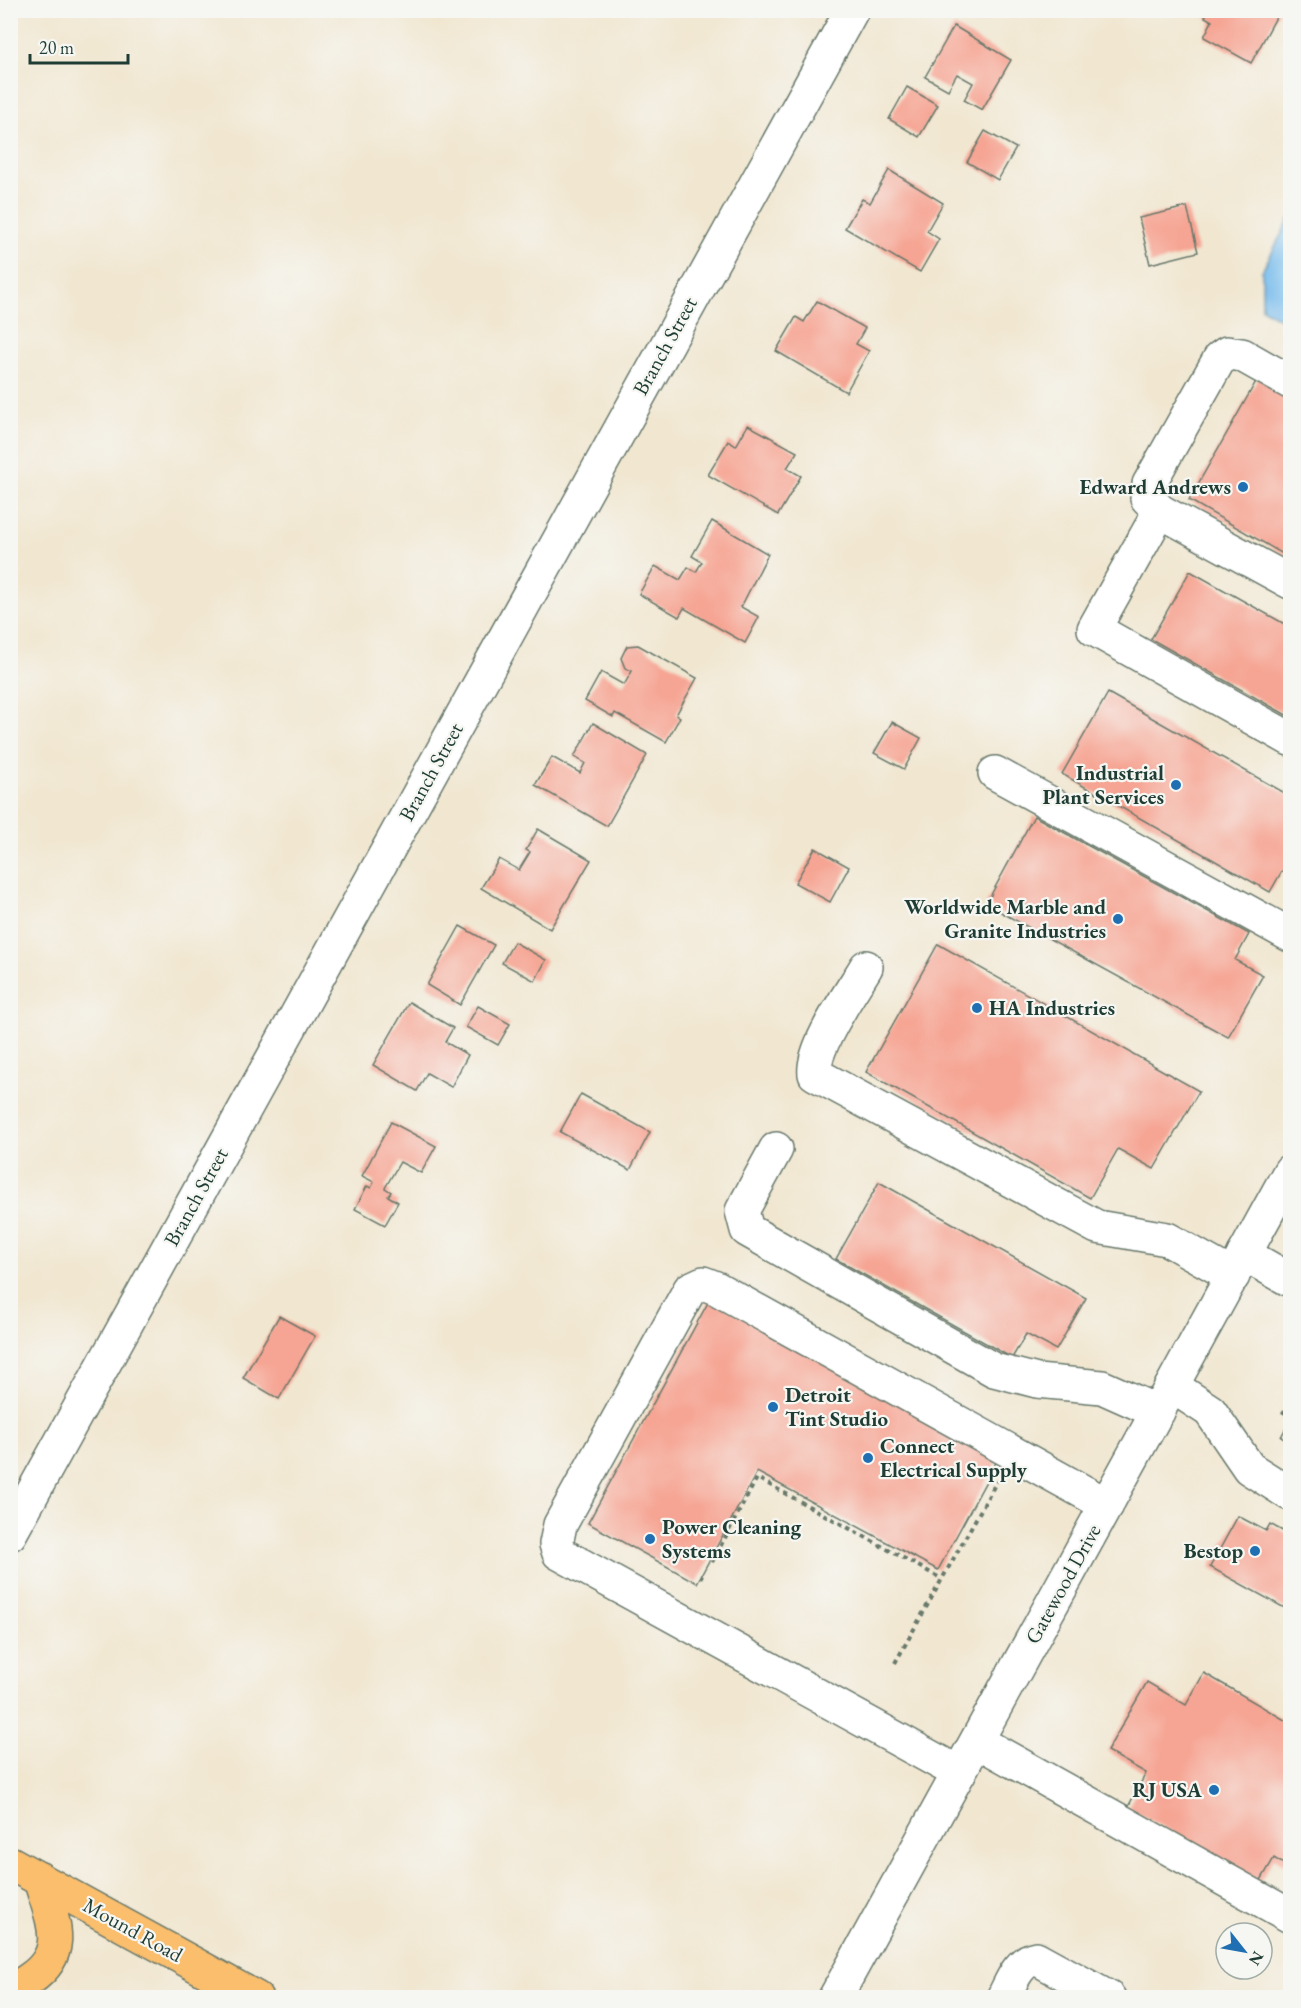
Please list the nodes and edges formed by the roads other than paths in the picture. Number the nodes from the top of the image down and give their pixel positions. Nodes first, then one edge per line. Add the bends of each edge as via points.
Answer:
1 (852, 10) edge
2 (1290, 382) edge
3 (1160, 510) junction
4 (1290, 582) edge
5 (1290, 739) edge
6 (995, 773) dead end
7 (1290, 935) edge
8 (866, 967) dead end
9 (777, 1149) dead end
10 (1290, 1171) edge
11 (1238, 1265) junction
12 (1290, 1280) edge
13 (1165, 1399) junction
14 (1290, 1494) edge
15 (1107, 1505) junction
16 (10, 1534) edge
17 (977, 1741) junction
18 (958, 1773) junction
19 (10, 1863) edge
20 (40, 1879) junction
21 (1290, 1916) edge
22 (10, 1991) edge
23 (256, 1998) edge
24 (835, 1998) edge
25 (1003, 1998) edge
26 (1109, 1998) edge

1 - 16 street, Branch Street
2 - 3 street via 1242,355 1227,353 1220,358 1149,484 1147,498
3 - 4 street
3 - 5 street via 1094,629
6 - 7 street
8 - 11 street via 820,1049 814,1074 1097,1227 1167,1239
9 - 13 street via 742,1211 747,1230 994,1370 1037,1381 1102,1386
10 - 11 street, Gatewood Drive
11 - 12 street
11 - 13 street, Gatewood Drive
13 - 14 street via 1210,1411 1249,1468
13 - 15 street, Gatewood Drive
15 - 17 street, Gatewood Drive
15 - 18 street via 717,1288 703,1283 690,1289 560,1524 555,1544 559,1553
17 - 18 street, Gatewood Drive
17 - 21 street
18 - 24 street, Gatewood Drive
19 - 20 main road, Mound Road
20 - 22 main road via 56,1945 40,1972
20 - 23 main road, Mound Road
25 - 26 street via 1021,1965 1036,1958

